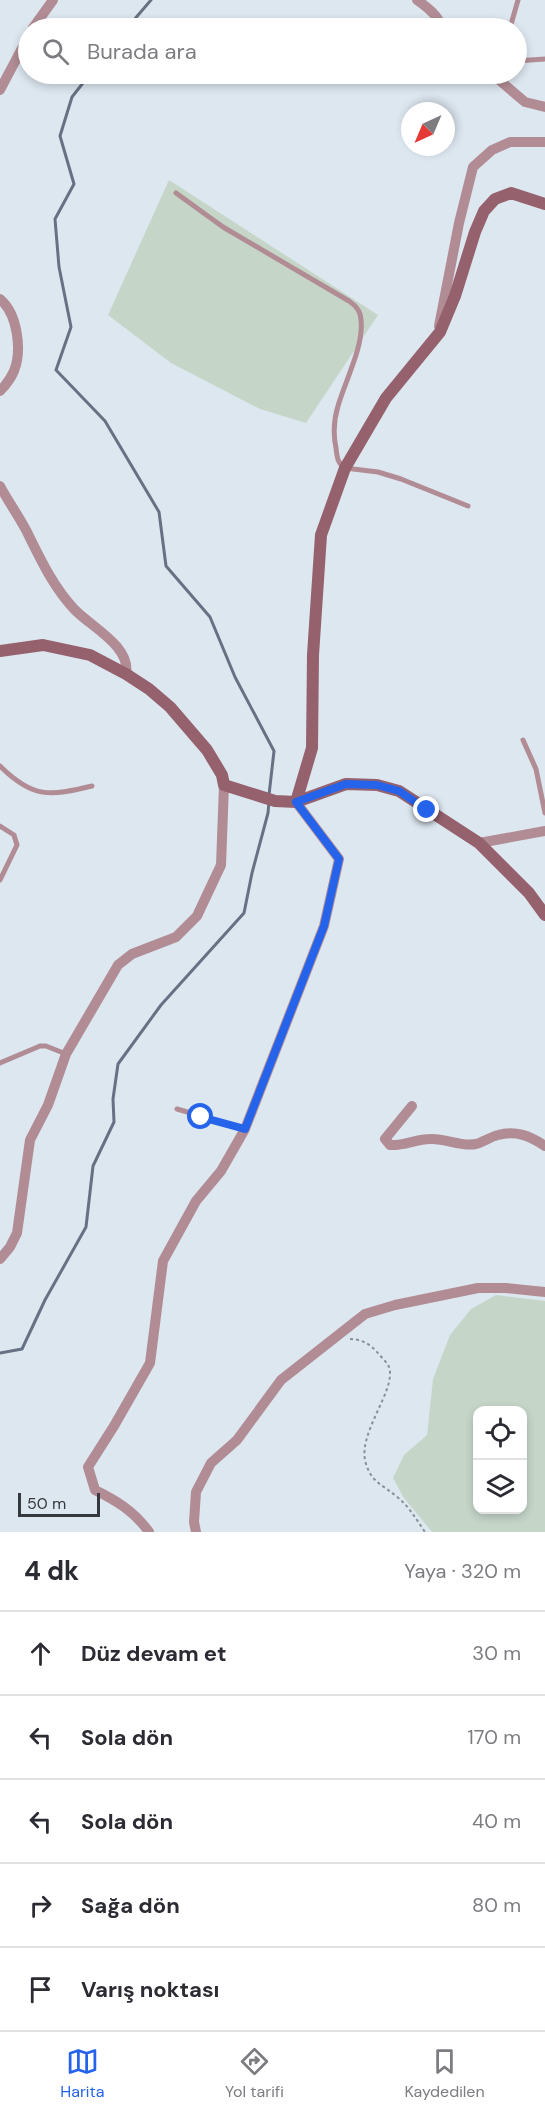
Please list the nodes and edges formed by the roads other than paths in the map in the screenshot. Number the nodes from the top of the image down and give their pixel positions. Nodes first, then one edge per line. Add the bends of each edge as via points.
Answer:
1 (53, 0) edge
2 (417, 0) edge
3 (518, 0) edge
4 (40, 18) edge
5 (437, 18) edge
6 (513, 18) edge
7 (18, 57) edge
8 (545, 59) edge
9 (527, 60) edge
10 (505, 84) edge
11 (0, 90) edge
12 (545, 107) edge
13 (545, 142) edge
14 (176, 193) dead end
15 (545, 204) edge
16 (0, 299) edge
17 (437, 336) junction
18 (0, 391) edge
19 (345, 468) junction
20 (0, 486) edge
21 (468, 506) dead end
22 (1, 650) edge
23 (126, 674) junction
24 (523, 740) dead end
25 (0, 766) edge
26 (224, 785) junction
27 (92, 786) dead end
28 (296, 802) junction
29 (545, 813) edge
30 (0, 826) edge
31 (545, 831) edge
32 (478, 843) junction
33 (0, 880) edge
34 (545, 915) edge
35 (66, 1054) junction
36 (0, 1063) edge
37 (412, 1106) dead end
38 (177, 1109) dead end
39 (245, 1129) junction
40 (545, 1146) edge
41 (0, 1259) edge
42 (545, 1292) edge
43 (149, 1532) edge
44 (196, 1532) edge

1 - 4 street
2 - 5 street
3 - 6 lane
7 - 11 street
8 - 9 lane
10 - 12 street via 525,102
13 - 17 street via 510,142 492,150 473,167
14 - 19 lane via 223,227 356,308 362,321 356,355 334,427 338,461
15 - 17 street via 511,193 495,200 484,211
16 - 18 street via 13,315 17,333 14,371
17 - 19 street via 386,398
19 - 21 lane via 390,475
19 - 28 street via 321,535 312,748
20 - 23 street via 55,586 83,618 120,650 126,660
22 - 23 street via 43,645 90,655
23 - 26 street via 170,707 207,750
24 - 29 lane via 536,769
25 - 27 lane via 18,782 40,793
26 - 28 street via 275,801
26 - 35 street via 221,865 197,916 176,937 132,954 118,965
28 - 32 street via 346,784 377,785 399,791
28 - 39 street via 339,859 324,926
30 - 33 lane via 14,835 17,845
31 - 32 street
32 - 34 street
35 - 36 lane via 40,1046
35 - 41 street via 48,1105 30,1140 17,1233
37 - 40 street via 385,1139 390,1145 402,1146 431,1138 475,1144 498,1135 519,1133
38 - 39 lane
39 - 43 street via 221,1171 196,1201 163,1261 150,1363 88,1467 95,1490 120,1502
42 - 44 street via 478,1288 365,1314 281,1380 237,1440 211,1463 196,1492

